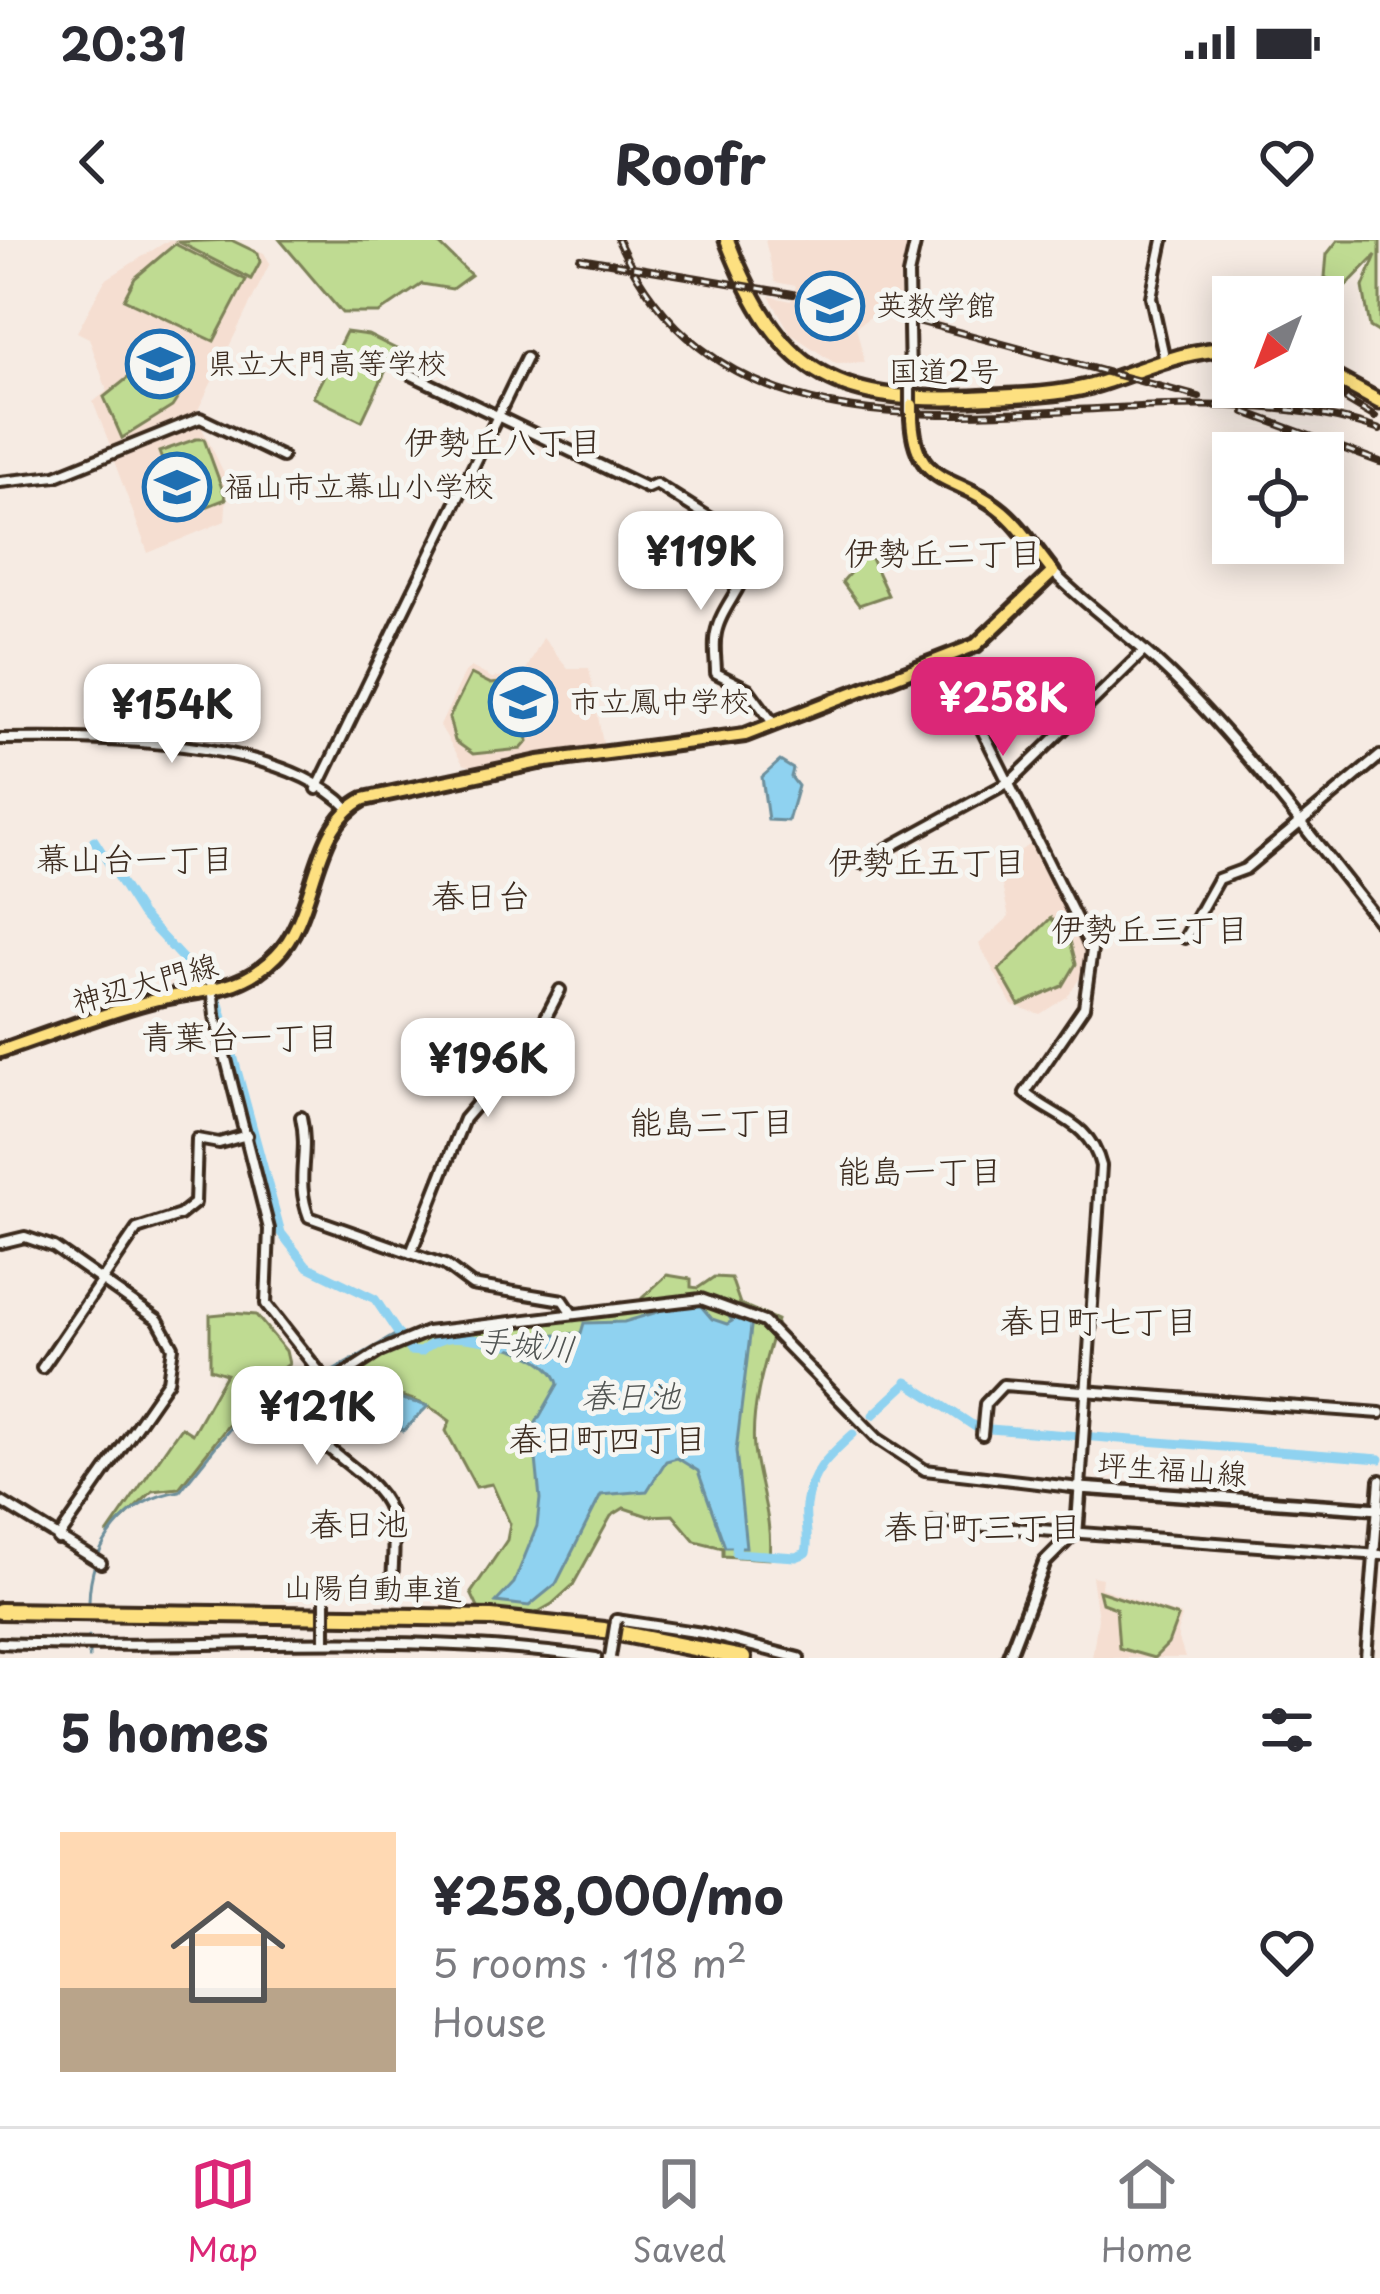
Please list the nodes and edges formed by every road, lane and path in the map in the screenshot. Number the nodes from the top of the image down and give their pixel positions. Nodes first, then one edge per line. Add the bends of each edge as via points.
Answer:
1 (730, 240) edge
2 (916, 240) edge
3 (1162, 240) edge
4 (1212, 350) edge
5 (526, 358) dead end
6 (1165, 358) junction
7 (412, 375) dead end
8 (1344, 386) edge
9 (911, 402) junction
10 (1380, 405) edge
11 (497, 416) junction
12 (282, 457) dead end
13 (0, 482) edge
14 (1053, 572) junction
15 (1144, 651) junction
16 (946, 658) junction
17 (772, 723) junction
18 (0, 740) edge
19 (1380, 756) edge
20 (1011, 781) junction
21 (317, 789) junction
22 (348, 808) junction
23 (1303, 824) junction
24 (861, 863) dead end
25 (1380, 923) edge
26 (1185, 938) dead end
27 (200, 970) dead end
28 (560, 990) dead end
29 (212, 992) junction
30 (0, 1051) edge
31 (301, 1117) dead end
32 (247, 1135) junction
33 (0, 1243) edge
34 (410, 1253) junction
35 (102, 1280) junction
36 (571, 1312) junction
37 (42, 1368) dead end
38 (324, 1378) junction
39 (1088, 1390) junction
40 (1380, 1413) edge
41 (982, 1431) dead end
42 (1380, 1480) edge
43 (1080, 1488) junction
44 (0, 1501) edge
45 (1378, 1509) edge
46 (933, 1522) dead end
47 (1077, 1530) junction
48 (1090, 1538) dead end
49 (58, 1539) junction
50 (1377, 1554) edge
51 (99, 1562) dead end
52 (392, 1588) dead end
53 (325, 1594) dead end
54 (0, 1616) edge
55 (172, 1620) junction
56 (326, 1640) junction
57 (0, 1643) edge
58 (596, 1658) edge
59 (610, 1658) edge
60 (706, 1658) edge
61 (742, 1658) edge
62 (799, 1658) edge
63 (1008, 1658) edge
64 (1366, 1658) edge

1 - 9 highway, 国道2号 via 757,310 791,351 858,391
2 - 9 street via 907,295
3 - 6 street via 1151,285
4 - 6 highway, 国道2号
5 - 11 street
6 - 9 highway, 国道2号 via 1087,387
7 - 11 street
8 - 10 highway
9 - 14 main road via 923,464 998,508
11 - 17 street via 647,488 656,484 746,540 743,578 716,629 716,673 748,689
11 - 21 street
12 - 13 street via 200,418 56,476
14 - 15 street
14 - 16 main road via 987,638
15 - 20 street
15 - 23 street
16 - 17 main road
16 - 20 street
17 - 22 main road via 726,740 474,773
18 - 21 street via 191,746 253,759
19 - 23 street
20 - 24 street
20 - 39 street via 1092,950 1084,1007 1025,1093 1079,1125 1101,1166
21 - 22 street
22 - 29 main road, 神辺大門線 via 290,940 259,973
23 - 25 street
23 - 26 street via 1245,869 1218,879
27 - 29 street
28 - 34 street via 537,1034 464,1119
29 - 30 main road, 神辺大門線 via 162,998
29 - 32 street
31 - 34 street via 308,1142 297,1181 309,1217
32 - 35 street via 197,1139 195,1203 141,1225
32 - 38 street via 272,1247 266,1304
33 - 35 street via 44,1242
34 - 36 street via 472,1285 563,1300
35 - 37 street
35 - 49 street via 158,1320 173,1365
36 - 38 street via 427,1332
36 - 43 street via 677,1299 736,1308 764,1322 908,1462 943,1475
38 - 52 street via 295,1410 310,1434 384,1500 392,1520
39 - 40 street
39 - 41 street via 1003,1385 985,1404
39 - 43 street
42 - 45 street
43 - 45 main road, 坪生福山線
43 - 47 main road, 坪生福山線
44 - 49 street
45 - 50 street
46 - 47 street
47 - 48 street
47 - 50 street
47 - 63 main road via 1045,1562
49 - 51 street
50 - 64 street
53 - 56 street, bridge
54 - 55 highway, 山陽自動車道
55 - 60 highway, 山陽自動車道 via 490,1626
55 - 61 highway, 山陽自動車道 via 491,1618
56 - 57 street
56 - 58 street
59 - 62 street, bridge via 616,1620

